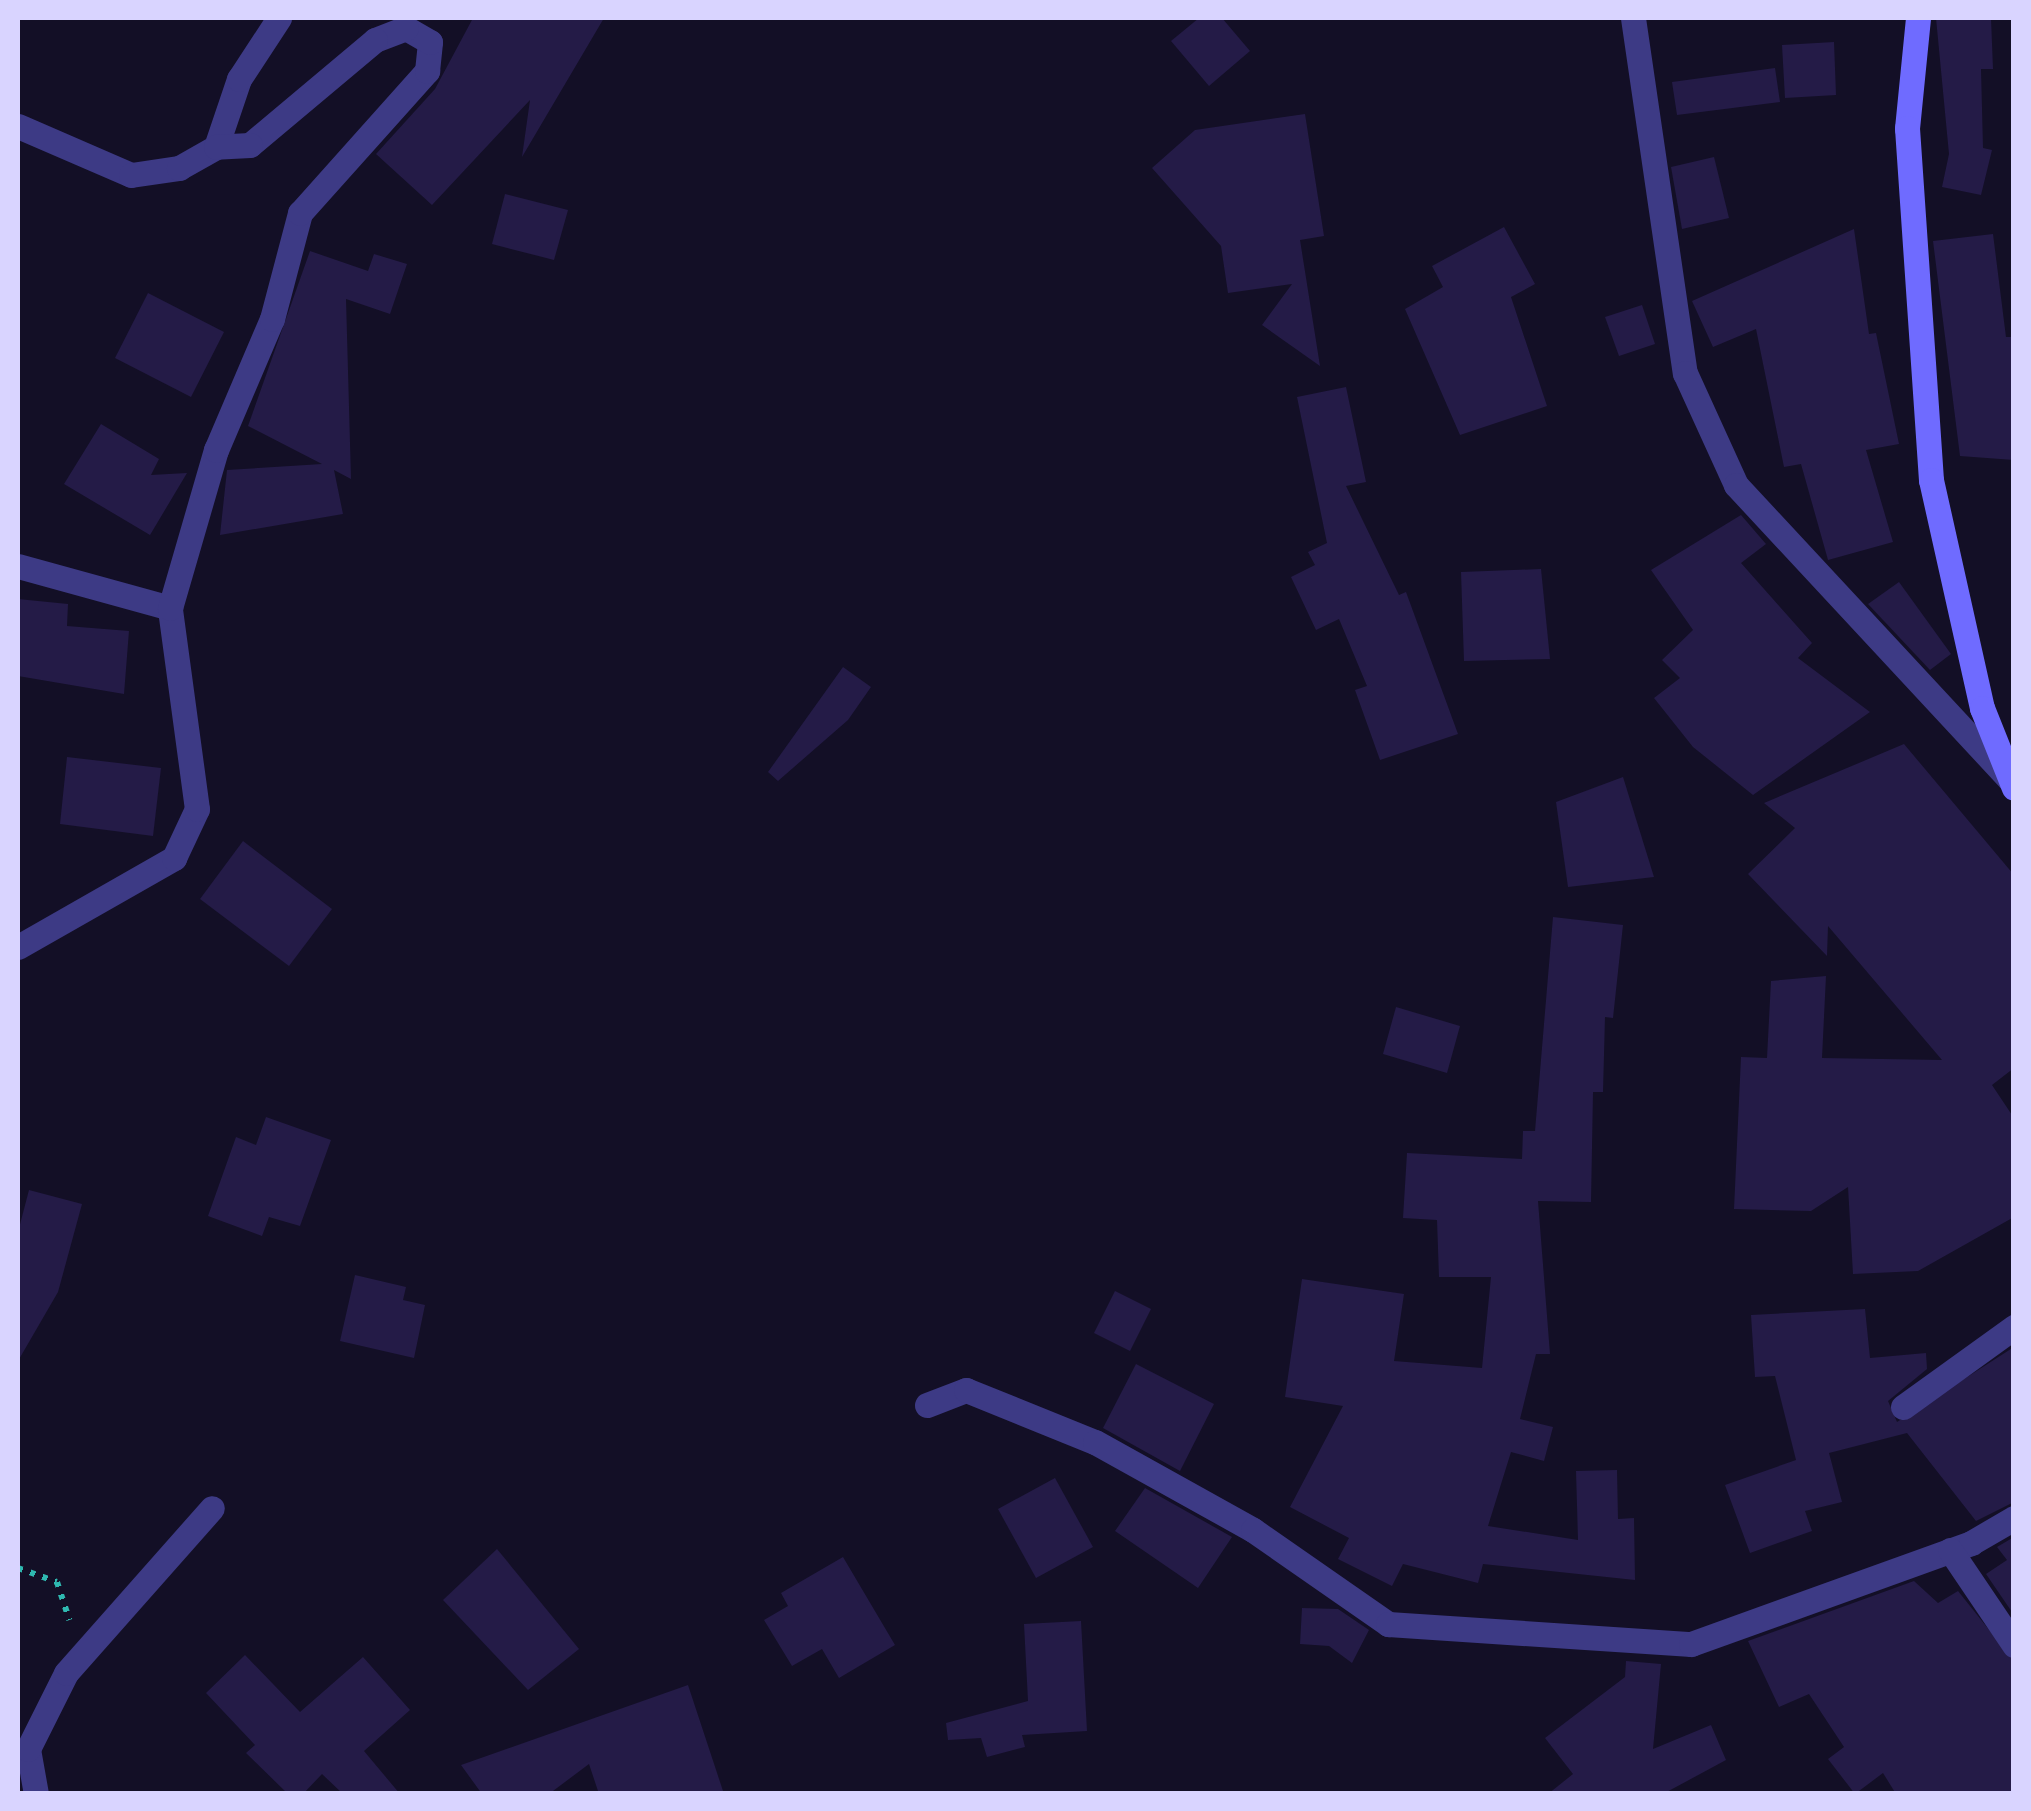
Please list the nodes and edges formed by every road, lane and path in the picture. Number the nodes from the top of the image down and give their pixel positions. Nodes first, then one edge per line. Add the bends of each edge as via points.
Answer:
1 (279, 18) edge
2 (1633, 18) edge
3 (1918, 18) edge
4 (18, 126) edge
5 (216, 147) junction
6 (18, 566) edge
7 (170, 608) junction
8 (2012, 785) edge
9 (18, 947) edge
10 (2014, 1327) edge
11 (927, 1405) dead end
12 (1903, 1407) dead end
13 (212, 1508) dead end
14 (2014, 1518) edge
15 (1950, 1550) junction
16 (18, 1568) edge
17 (2014, 1645) edge
18 (66, 1673) junction
19 (36, 1794) edge

1 - 5 street via 239,79
2 - 8 street via 1685,373 1736,485
3 - 8 street via 1907,128 1931,480 1982,708
4 - 5 street via 131,176 179,168
5 - 7 street via 250,145 375,40 406,28 430,42 427,71 300,213
6 - 7 street
7 - 9 street via 197,809 174,858
10 - 12 street
11 - 15 street via 966,1390 1095,1442 1253,1530 1388,1624 1690,1644
13 - 18 street
14 - 15 street
15 - 17 street
16 - 18 path via 57,1582 69,1612
18 - 19 street via 28,1749

